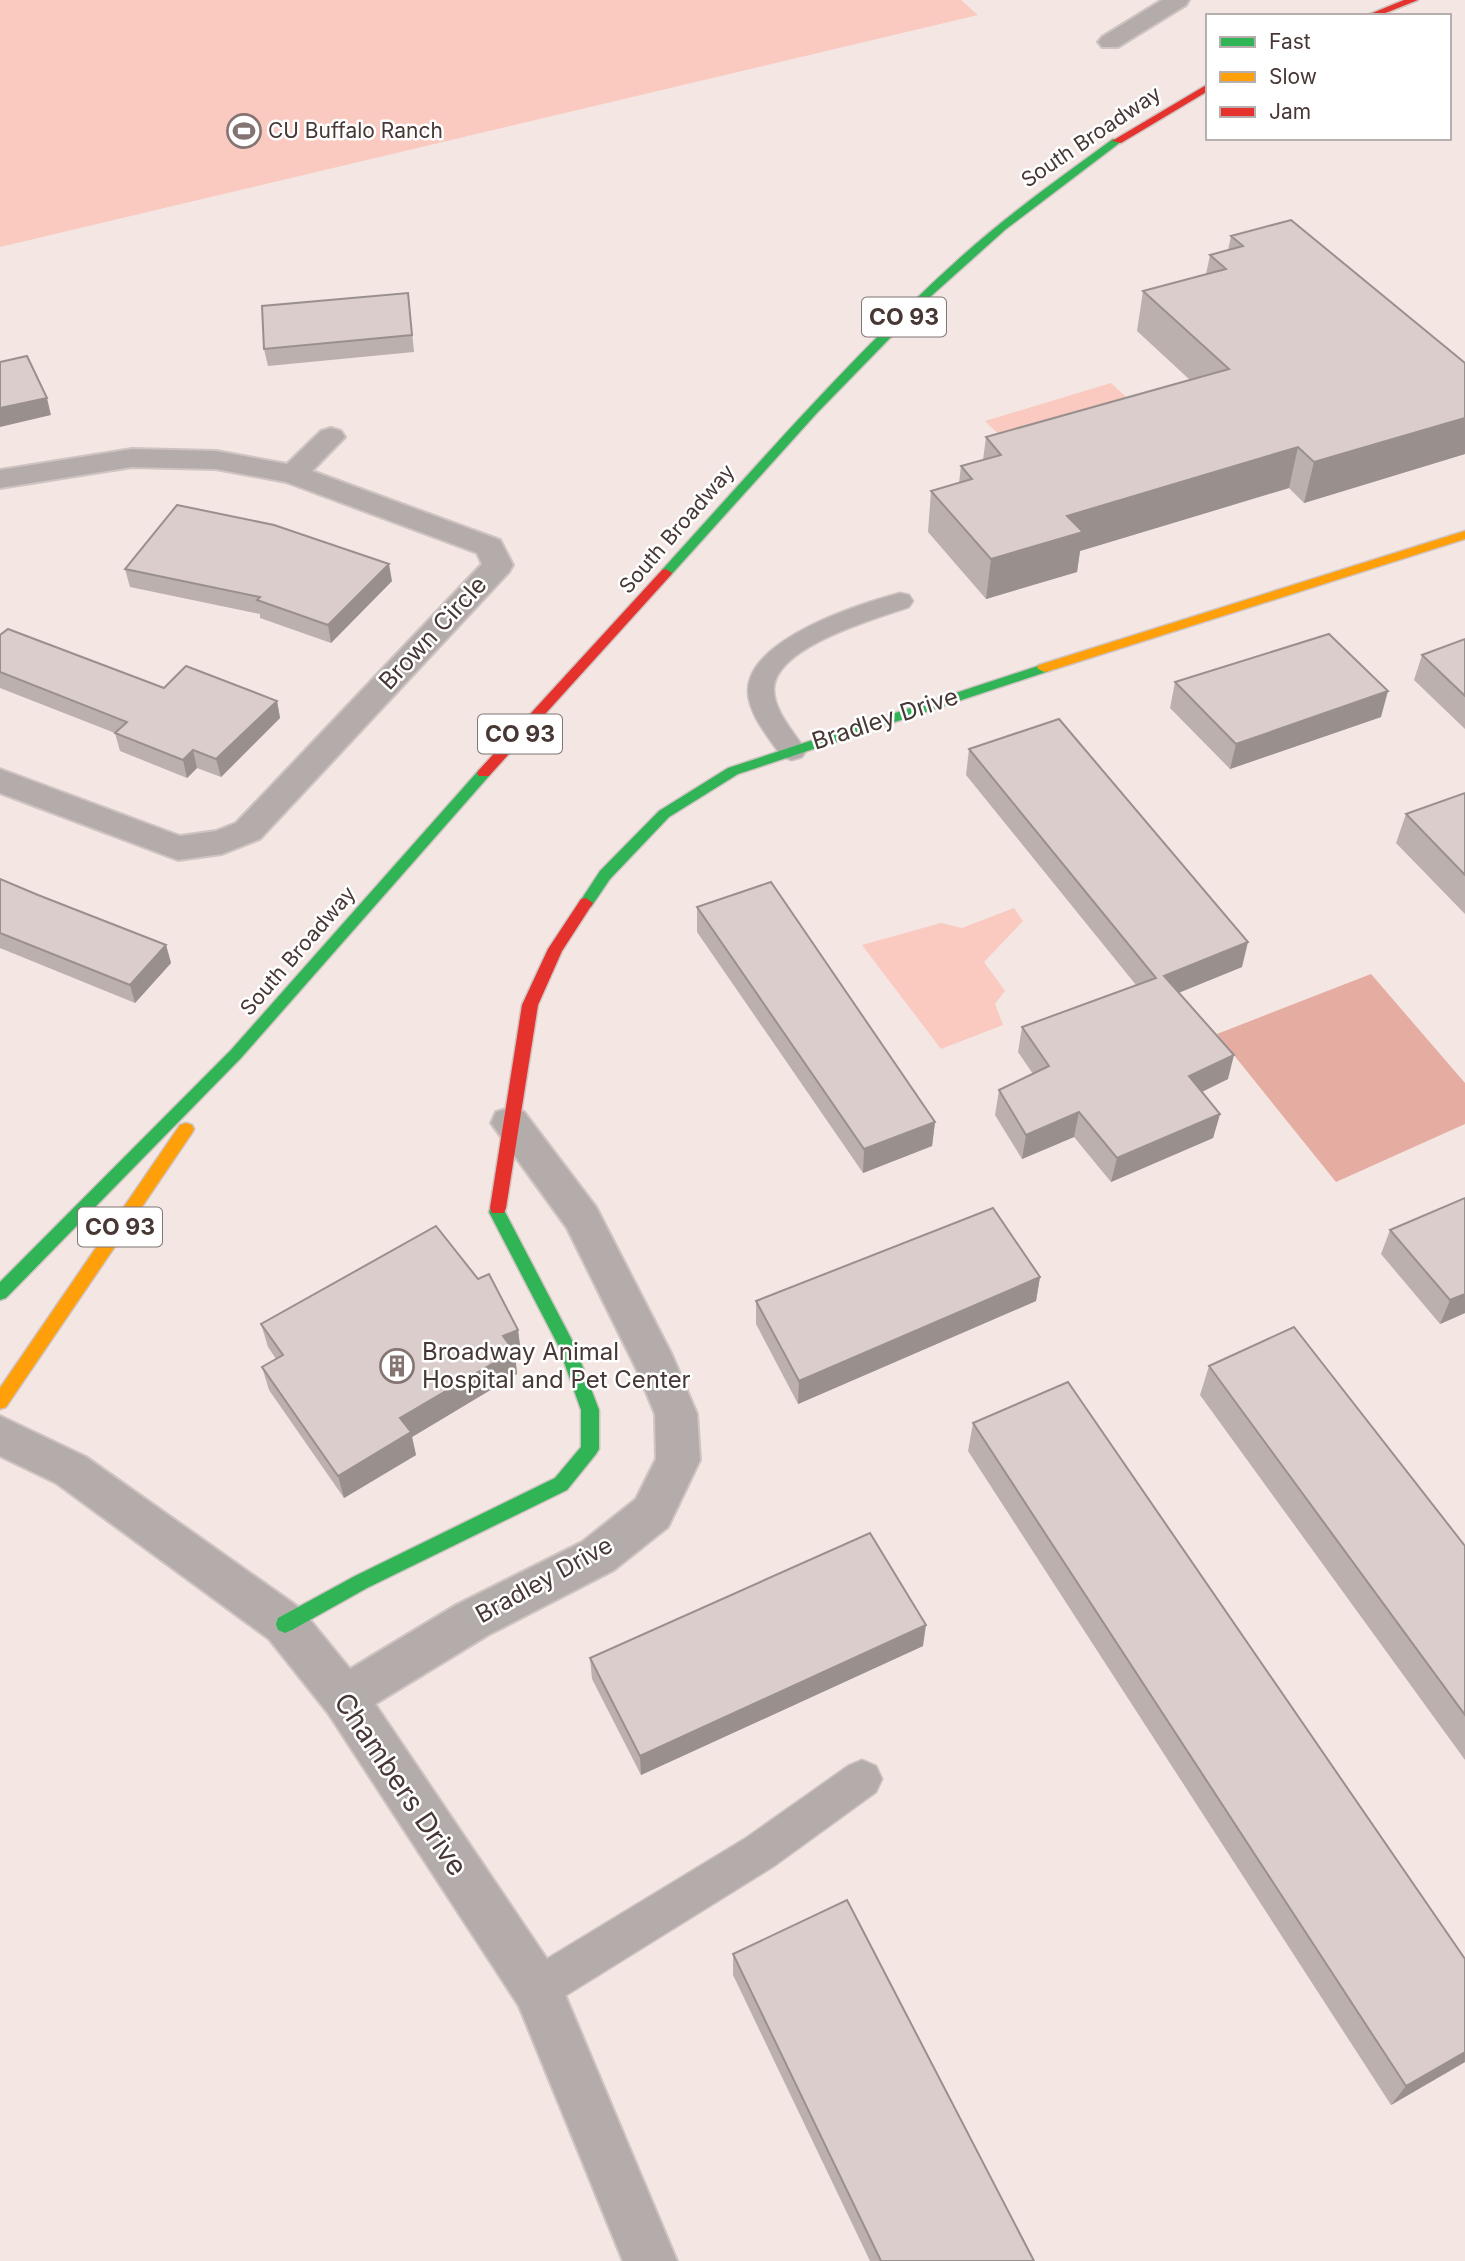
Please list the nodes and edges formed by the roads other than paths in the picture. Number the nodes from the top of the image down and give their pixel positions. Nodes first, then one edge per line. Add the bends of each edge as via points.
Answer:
1 (1178, 0) edge
2 (1413, 0) edge
3 (1374, 14) edge
4 (1110, 42) dead end
5 (1203, 90) edge
6 (331, 437) dead end
7 (293, 474) junction
8 (0, 479) edge
9 (1462, 541) edge
10 (900, 601) dead end
11 (792, 751) junction
12 (0, 780) edge
13 (239, 1051) junction
14 (510, 1123) junction
15 (0, 1293) edge
16 (0, 1402) edge
17 (0, 1435) edge
18 (285, 1624) junction
19 (344, 1698) junction
20 (862, 1779) dead end
21 (537, 1989) junction
22 (650, 2261) edge

1 - 4 street
2 - 3 main road
5 - 13 main road, South Broadway / CO 93 via 1122,136 1057,181 896,324 802,419
6 - 7 street
7 - 8 street, Brown Circle via 216,460 132,458
7 - 12 street, Brown Circle via 489,547 498,565 248,831 222,842 178,848
9 - 11 main road, Bradley Drive via 992,684
10 - 11 lane via 808,638 778,656 763,674 761,691
11 - 14 main road, Bradley Drive via 733,771 664,814 605,875 555,949 530,1005
13 - 15 main road, South Broadway / CO 93
13 - 16 main road, South Broadway / CO 93
14 - 18 main road, Bradley Drive via 497,1212 566,1344 590,1410 590,1449 561,1483
14 - 19 street, Bradley Drive via 582,1218 634,1322 676,1414 678,1460 652,1513 598,1556 472,1620
17 - 18 street, Chambers Drive via 71,1470
18 - 19 street, Chambers Drive
19 - 21 street, Chambers Drive
20 - 21 lane via 761,1852
21 - 22 street, Chambers Drive

